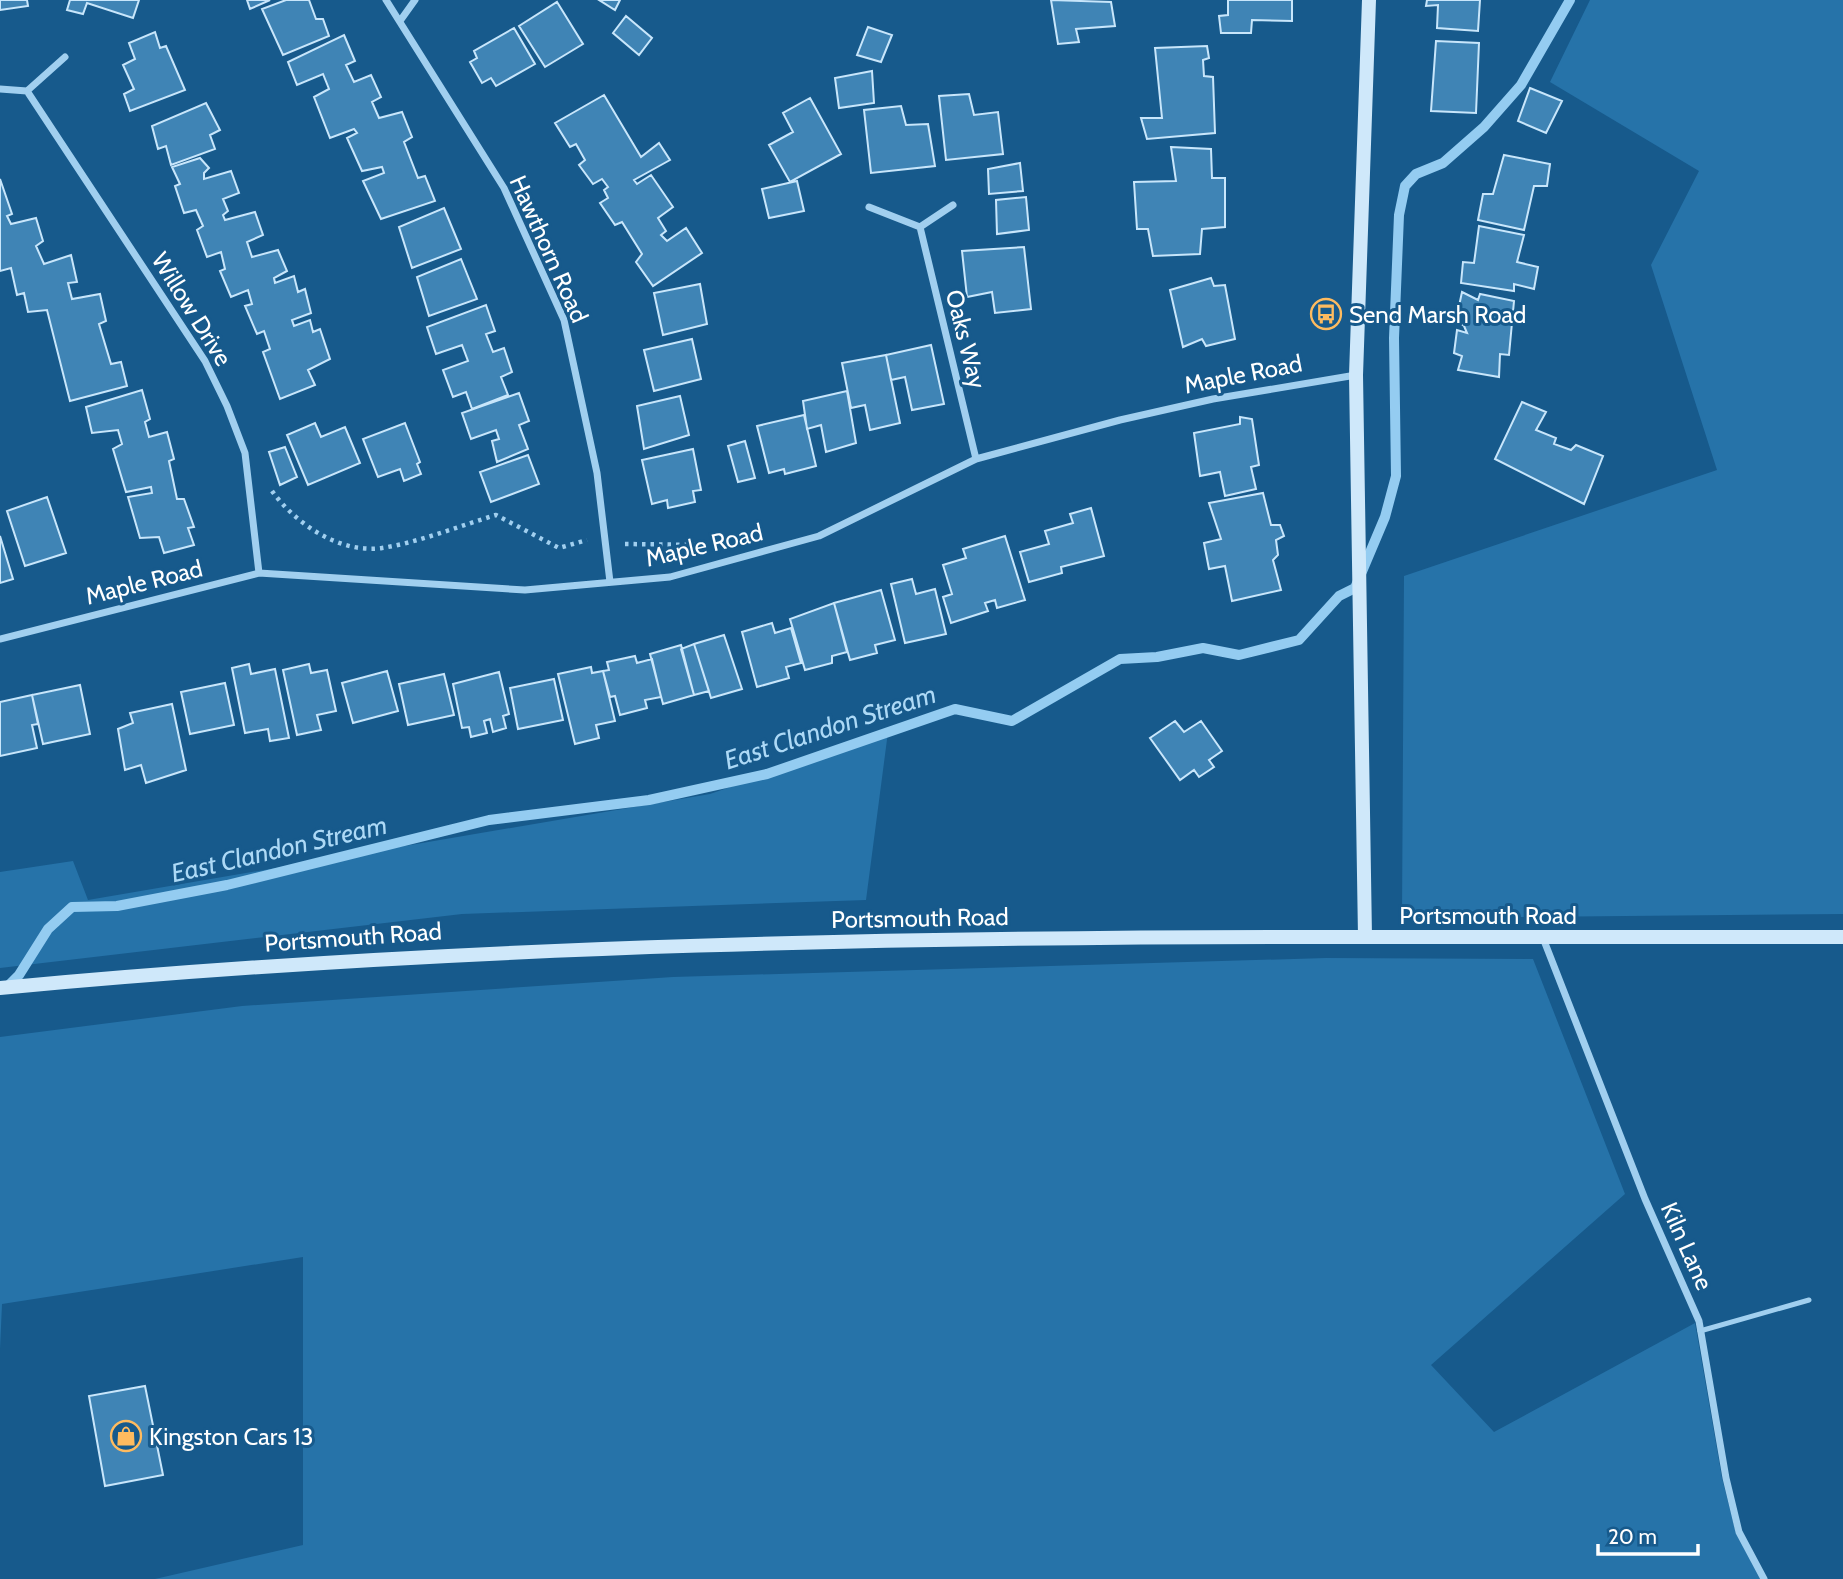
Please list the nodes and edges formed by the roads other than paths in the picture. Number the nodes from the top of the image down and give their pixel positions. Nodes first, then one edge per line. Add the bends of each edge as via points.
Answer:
1 (386, 0) edge
2 (415, 0) edge
3 (1369, 0) edge
4 (400, 22) junction
5 (65, 57) dead end
6 (0, 89) edge
7 (27, 91) junction
8 (953, 205) dead end
9 (869, 207) dead end
10 (920, 227) junction
11 (1356, 375) junction
12 (976, 459) junction
13 (259, 572) junction
14 (610, 582) junction
15 (0, 639) edge
16 (1365, 937) junction
17 (1543, 937) junction
18 (1843, 937) edge
19 (0, 988) edge
20 (1809, 1300) dead end
21 (1700, 1331) junction
22 (1764, 1579) edge

1 - 4 street, Hawthorn Road
2 - 4 street
3 - 11 main road
4 - 14 street, Hawthorn Road via 504,188 564,320 597,473
5 - 7 street
6 - 7 street
7 - 13 street, Willow Drive via 205,361 227,406 245,453
8 - 10 street
9 - 10 street
10 - 12 street, Oaks Way
11 - 12 street, Maple Road via 1213,399
11 - 16 main road
12 - 14 street, Maple Road via 819,536 670,577
13 - 14 street, Maple Road via 525,590
13 - 15 street, Maple Road
16 - 17 main road, Portsmouth Road
16 - 19 main road, Portsmouth Road via 1026,938 436,954
17 - 18 main road, Portsmouth Road
17 - 21 street, Kiln Lane
20 - 21 lane
21 - 22 street, Kiln Lane via 1739,1532

